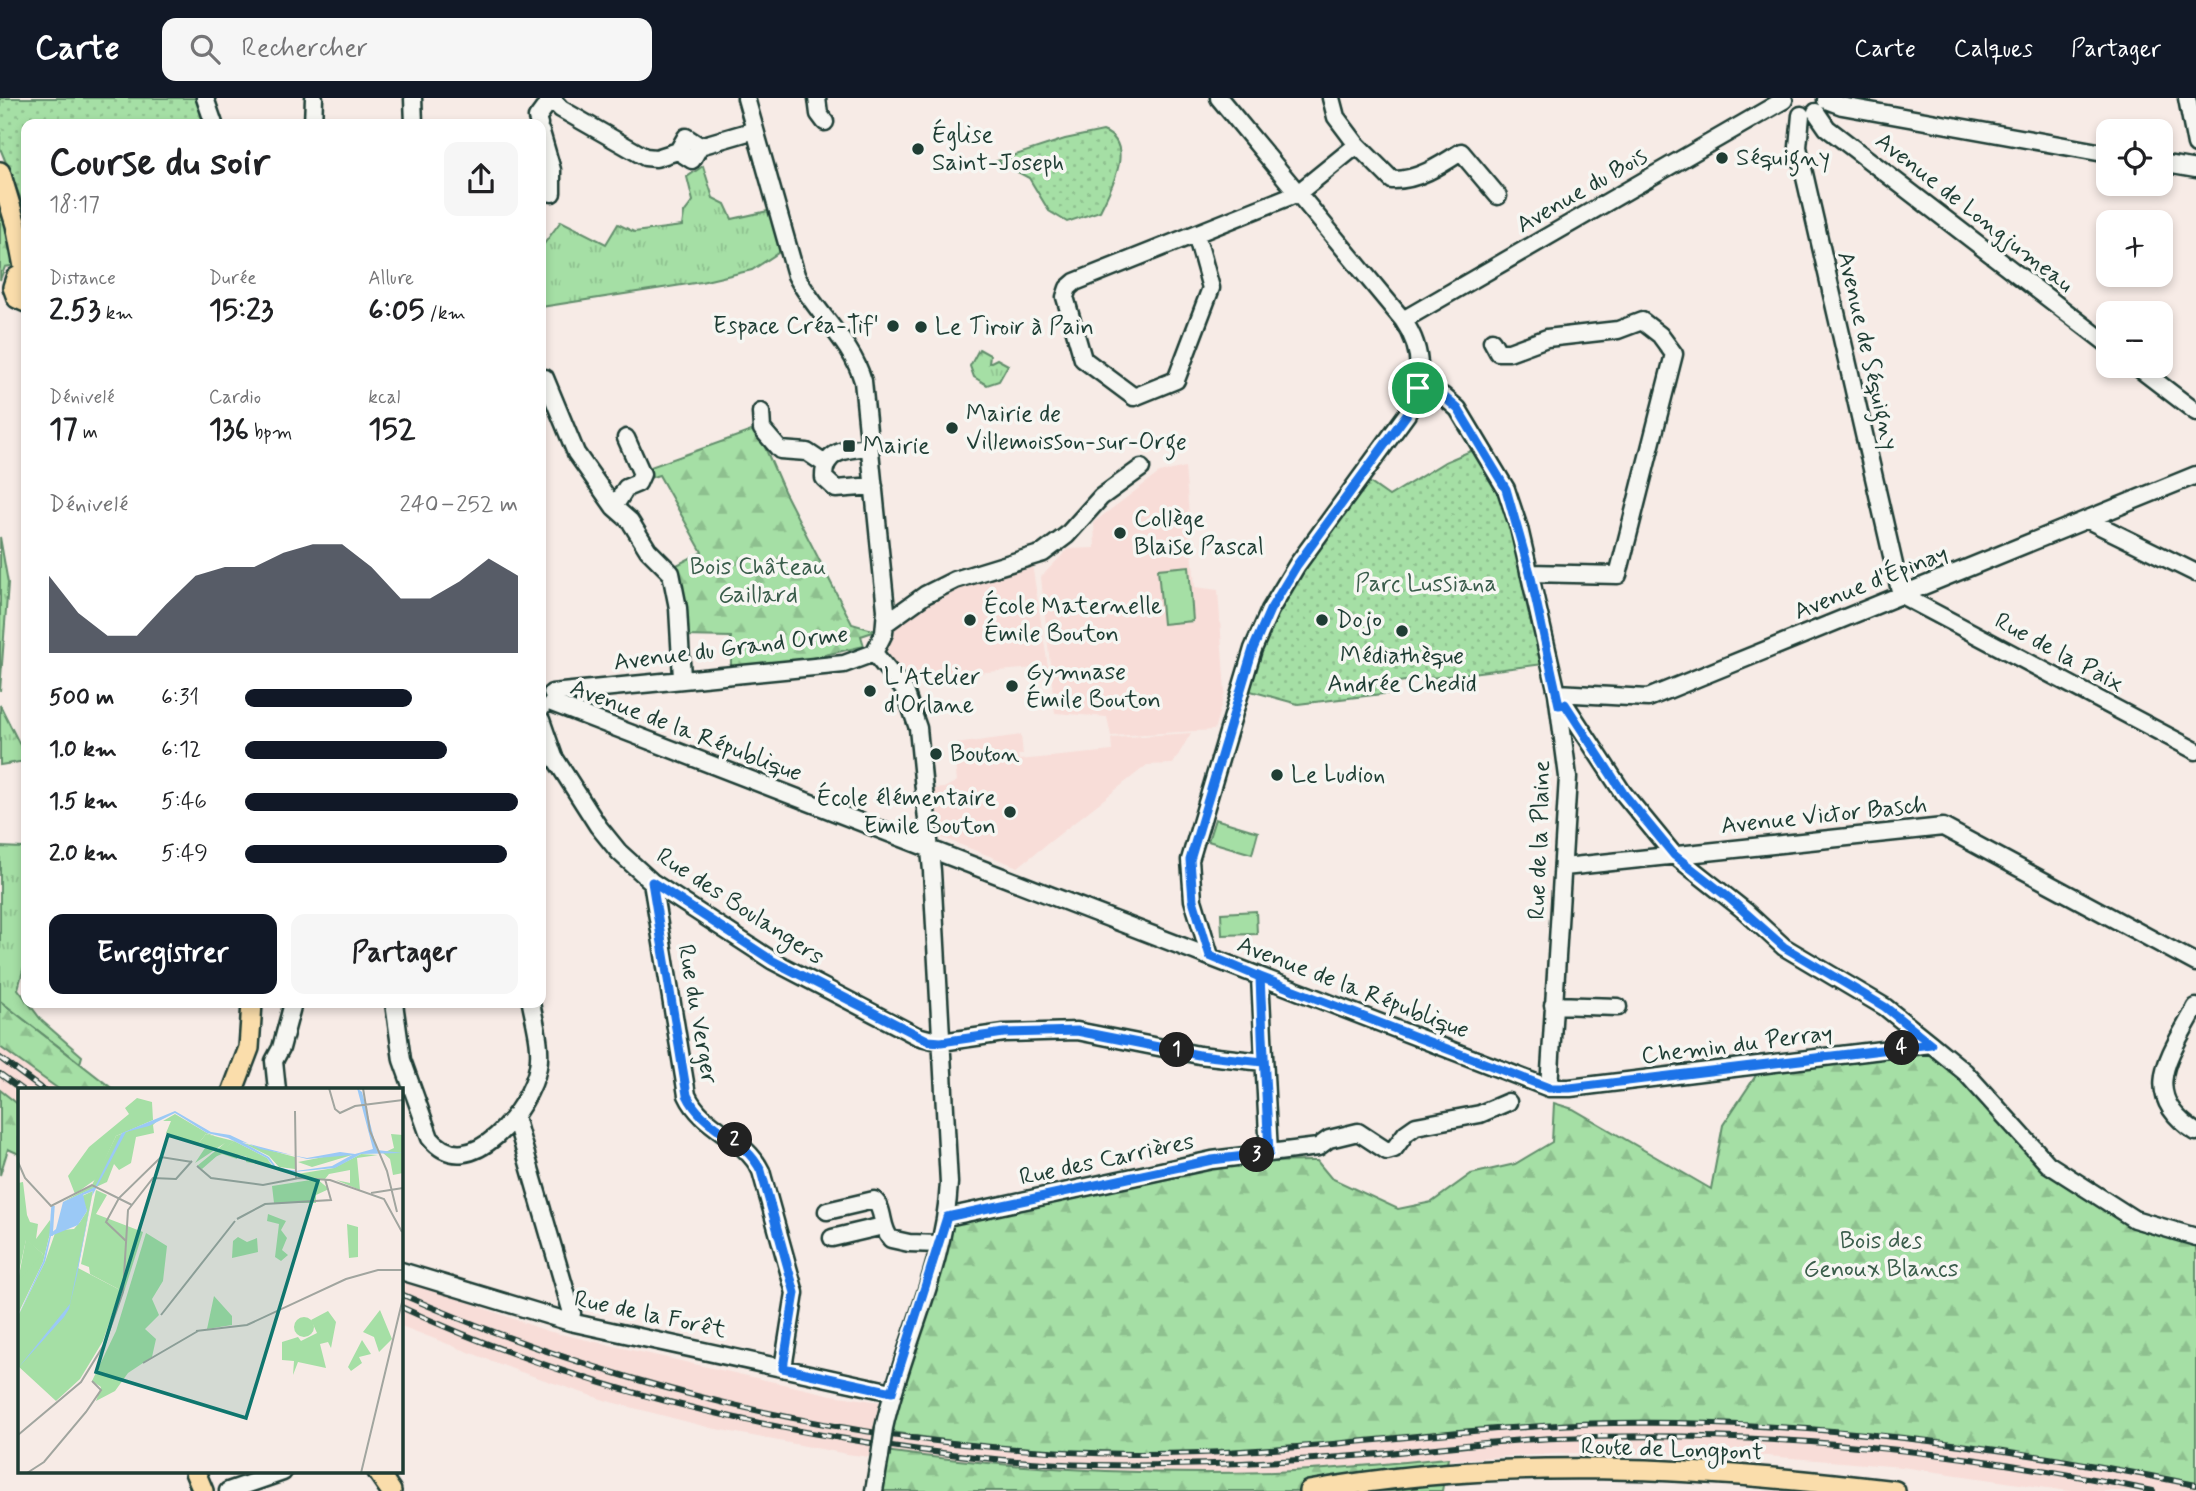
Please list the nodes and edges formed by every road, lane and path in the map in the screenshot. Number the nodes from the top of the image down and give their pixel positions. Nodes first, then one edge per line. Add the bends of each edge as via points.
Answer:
1 (205, 98) edge
2 (314, 98) edge
3 (413, 98) edge
4 (746, 98) edge
5 (817, 98) edge
6 (1219, 98) edge
7 (1331, 98) edge
8 (2187, 98) edge
9 (551, 99) edge
10 (1784, 99) edge
11 (1818, 106) edge
12 (212, 119) edge
13 (313, 119) edge
14 (414, 119) edge
15 (537, 119) edge
16 (825, 122) dead end
17 (755, 130) junction
18 (1357, 145) junction
19 (2196, 145) edge
20 (546, 149) edge
21 (2096, 152) edge
22 (2173, 165) edge
23 (2196, 169) edge
24 (0, 172) edge
25 (552, 193) dead end
26 (1298, 193) junction
27 (1498, 196) dead end
28 (1196, 234) junction
29 (21, 248) edge
30 (21, 276) edge
31 (14, 303) edge
32 (1403, 320) junction
33 (2096, 335) edge
34 (1492, 341) dead end
35 (2152, 378) edge
36 (546, 380) edge
37 (1418, 388) junction
38 (761, 412) dead end
39 (2196, 412) edge
40 (626, 438) dead end
41 (870, 447) junction
42 (825, 464) junction
43 (1141, 468) dead end
44 (2196, 475) edge
45 (874, 486) junction
46 (614, 507) junction
47 (2088, 520) junction
48 (1530, 573) junction
49 (2196, 573) edge
50 (1901, 595) junction
51 (886, 623) junction
52 (874, 653) junction
53 (682, 678) junction
54 (1558, 699) junction
55 (546, 701) edge
56 (546, 701) edge
57 (546, 734) edge
58 (1591, 745) junction
59 (1566, 747) junction
60 (2196, 751) edge
61 (930, 850) junction
62 (1674, 855) junction
63 (1564, 867) junction
64 (652, 882) junction
65 (1210, 956) junction
66 (2196, 963) edge
67 (1260, 977) junction
68 (1553, 1005) junction
69 (1618, 1007) dead end
70 (2196, 1007) edge
71 (252, 1008) edge
72 (292, 1008) edge
73 (394, 1008) edge
74 (532, 1008) edge
75 (941, 1042) junction
76 (1931, 1044) junction
77 (249, 1048) junction
78 (274, 1061) junction
79 (1263, 1062) junction
80 (234, 1088) edge
81 (277, 1088) edge
82 (1549, 1088) junction
83 (1508, 1102) dead end
84 (515, 1117) junction
85 (2196, 1132) edge
86 (1269, 1153) junction
87 (827, 1211) dead end
88 (947, 1217) junction
89 (883, 1226) junction
90 (2196, 1237) edge
91 (832, 1238) dead end
92 (939, 1244) junction
93 (402, 1271) edge
94 (570, 1322) junction
95 (783, 1368) junction
96 (892, 1392) junction
97 (196, 1474) edge
98 (277, 1474) edge
99 (379, 1474) edge
100 (203, 1491) edge
101 (228, 1491) edge
102 (391, 1491) edge
103 (874, 1491) edge
104 (1309, 1491) edge
105 (1895, 1491) edge

1 - 12 street
2 - 13 street
3 - 14 street
4 - 17 street, Avenue du Grand Orme
5 - 16 street
6 - 26 street
7 - 18 street via 1336,117
8 - 19 street
9 - 15 street
9 - 17 street via 645,158 678,151 686,137 700,146
10 - 11 street, Avenue de Longjumeau via 1788,107
10 - 32 street, Avenue du Bois
11 - 21 street via 1842,106
11 - 33 street, Avenue de Longjumeau via 1827,128
11 - 50 street, Avenue de Séquigny via 1798,147
17 - 41 street, Avenue du Grand Orme via 796,275 859,367
18 - 26 street
18 - 27 street via 1392,180 1432,170 1461,152
20 - 25 street
22 - 23 street
24 - 29 main road
26 - 28 street
26 - 32 street
28 - 28 street via 1211,288 1197,327 1175,380 1134,397 1083,359 1065,297 1068,288
30 - 31 main road via 14,282
32 - 37 street via 1417,348
34 - 48 street via 1498,352 1509,352 1547,338 1618,330 1642,321 1674,354 1618,575
35 - 39 street
36 - 46 street via 576,453
37 - 48 street, Rue de la Plaine via 1451,401 1479,444 1506,489
37 - 65 street via 1407,414 1286,582 1253,649 1190,860 1193,900
38 - 42 street via 762,429 780,450 807,452
40 - 46 street via 642,474
41 - 42 street via 842,450
41 - 45 street, Avenue du Grand Orme
42 - 45 street via 824,478 836,489
43 - 51 street via 1101,497 1067,535 1043,553 955,580
44 - 47 street, Avenue d'Épinay
45 - 51 street, Avenue du Grand Orme
46 - 53 street via 671,573
47 - 49 street
47 - 50 street, Avenue d'Épinay
48 - 54 street, Rue de la Plaine
50 - 54 street, Avenue d'Épinay via 1648,698
50 - 60 street, Rue de la Paix
51 - 52 street, Avenue du Grand Orme
52 - 53 street, Avenue du Grand Orme via 844,664
52 - 61 street via 905,691 916,718
53 - 55 street, Avenue du Grand Orme
54 - 58 street
54 - 59 street, Rue de la Plaine
56 - 61 street, Avenue de la République
57 - 64 street, Rue des Boulangers via 554,757 598,827
58 - 59 street
58 - 62 street
59 - 63 street, Rue de la Plaine
61 - 65 street, Avenue de la République
61 - 75 street
62 - 63 street, Avenue Victor Basch
62 - 66 street, Avenue Victor Basch via 1943,827
62 - 76 street via 1784,947 1885,1007
63 - 68 street, Rue de la Plaine
64 - 75 street, Rue des Boulangers via 773,961 917,1037
64 - 95 street, Rue du Verger via 687,1095 703,1120 752,1154 792,1280 796,1304
65 - 67 street, Avenue de la République
67 - 79 street
67 - 82 street, Avenue de la République
68 - 69 street
68 - 82 street, Rue de la Plaine
70 - 85 street via 2165,1065 2162,1087 2171,1110
71 - 77 main road
72 - 78 street
73 - 84 street via 406,1076 437,1147 457,1152 482,1146
74 - 84 street via 539,1041 538,1070
75 - 79 street via 1004,1033 1077,1031 1199,1055
75 - 88 street
76 - 82 street, Chemin du Perray
76 - 90 street via 1965,1072 2041,1158 2126,1214
77 - 78 street
77 - 80 main road
78 - 81 street
79 - 86 street
83 - 86 street, Rue des Carrières via 1480,1114 1410,1128 1394,1149 1387,1151 1358,1132 1329,1139 1318,1147
84 - 94 street via 572,1313
86 - 88 street, Rue des Carrières via 1212,1160
87 - 89 street via 874,1200
88 - 92 street
89 - 91 street
89 - 92 street via 898,1242
92 - 96 street
93 - 94 street, Rue de la Forêt
94 - 95 street, Rue de la Forêt
95 - 96 street, Rue de la Forêt
96 - 103 street, bridge
97 - 100 main road
98 - 101 street
99 - 102 main road
104 - 105 main road, Route de Longpont via 1446,1473 1641,1471

